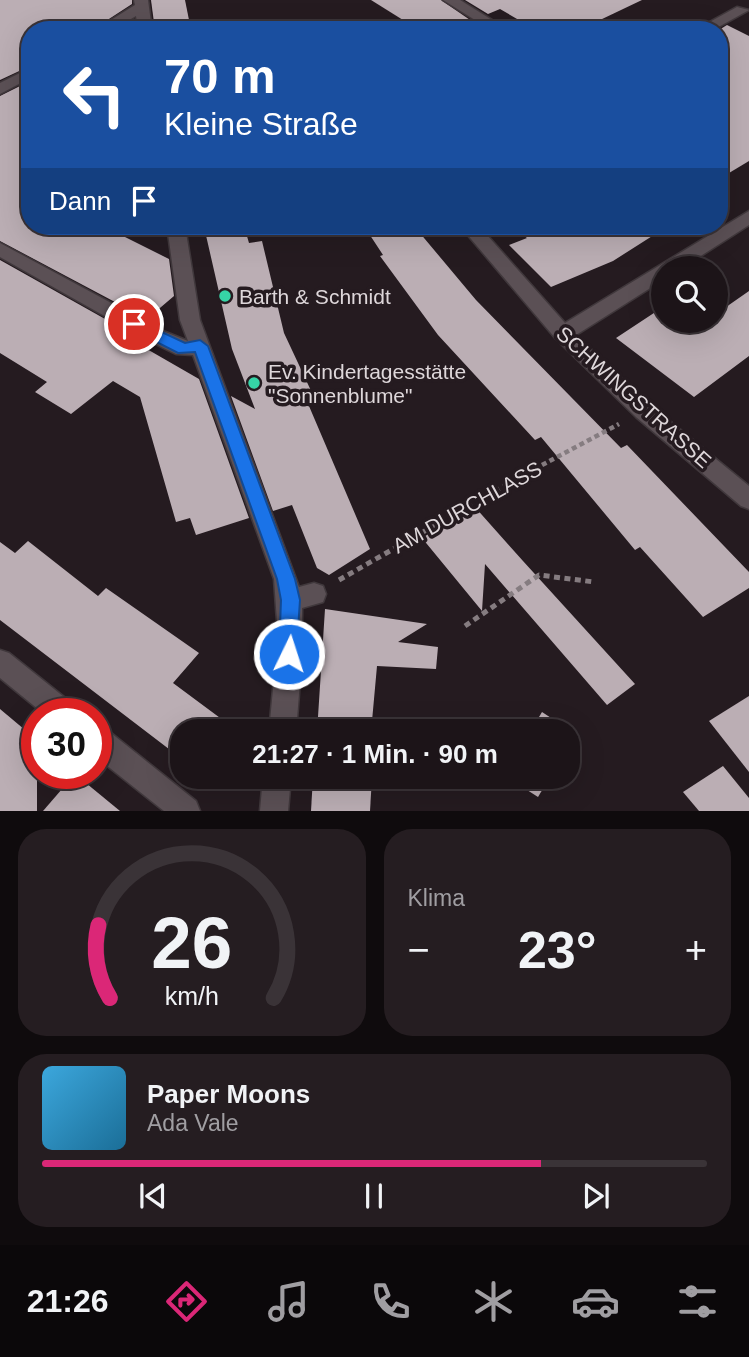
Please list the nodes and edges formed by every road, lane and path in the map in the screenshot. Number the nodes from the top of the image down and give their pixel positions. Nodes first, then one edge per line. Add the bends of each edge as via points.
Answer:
1 (450, 0) edge
2 (721, 0) edge
3 (141, 3) edge
4 (745, 11) edge
5 (115, 21) edge
6 (144, 21) edge
7 (486, 21) edge
8 (722, 21) edge
9 (21, 77) edge
10 (0, 89) edge
11 (749, 217) edge
12 (728, 230) edge
13 (177, 235) edge
14 (477, 235) edge
15 (720, 235) edge
16 (0, 249) edge
17 (687, 256) edge
18 (651, 279) edge
19 (563, 334) junction
20 (200, 346) junction
21 (643, 411) junction
22 (749, 499) edge
23 (594, 582) dead end
24 (302, 597) junction
25 (465, 626) dead end
26 (0, 662) edge
27 (45, 698) edge
28 (283, 719) edge
29 (112, 752) edge
30 (276, 789) edge
31 (186, 811) edge
32 (274, 811) edge

1 - 7 street
2 - 4 street
3 - 5 street
3 - 6 street
4 - 8 street
9 - 10 street
11 - 12 street
13 - 20 street via 190,320
14 - 19 street, SCHWINGSTRASSE
15 - 17 street
16 - 20 street via 156,336 183,349
18 - 19 street
19 - 21 street, SCHWINGSTRASSE
20 - 24 street via 286,579
21 - 22 street, SCHWINGSTRASSE
21 - 24 path, AM DURCHLASS
23 - 25 path via 540,575
24 - 28 street via 291,628
26 - 27 street
29 - 31 street
30 - 32 street

